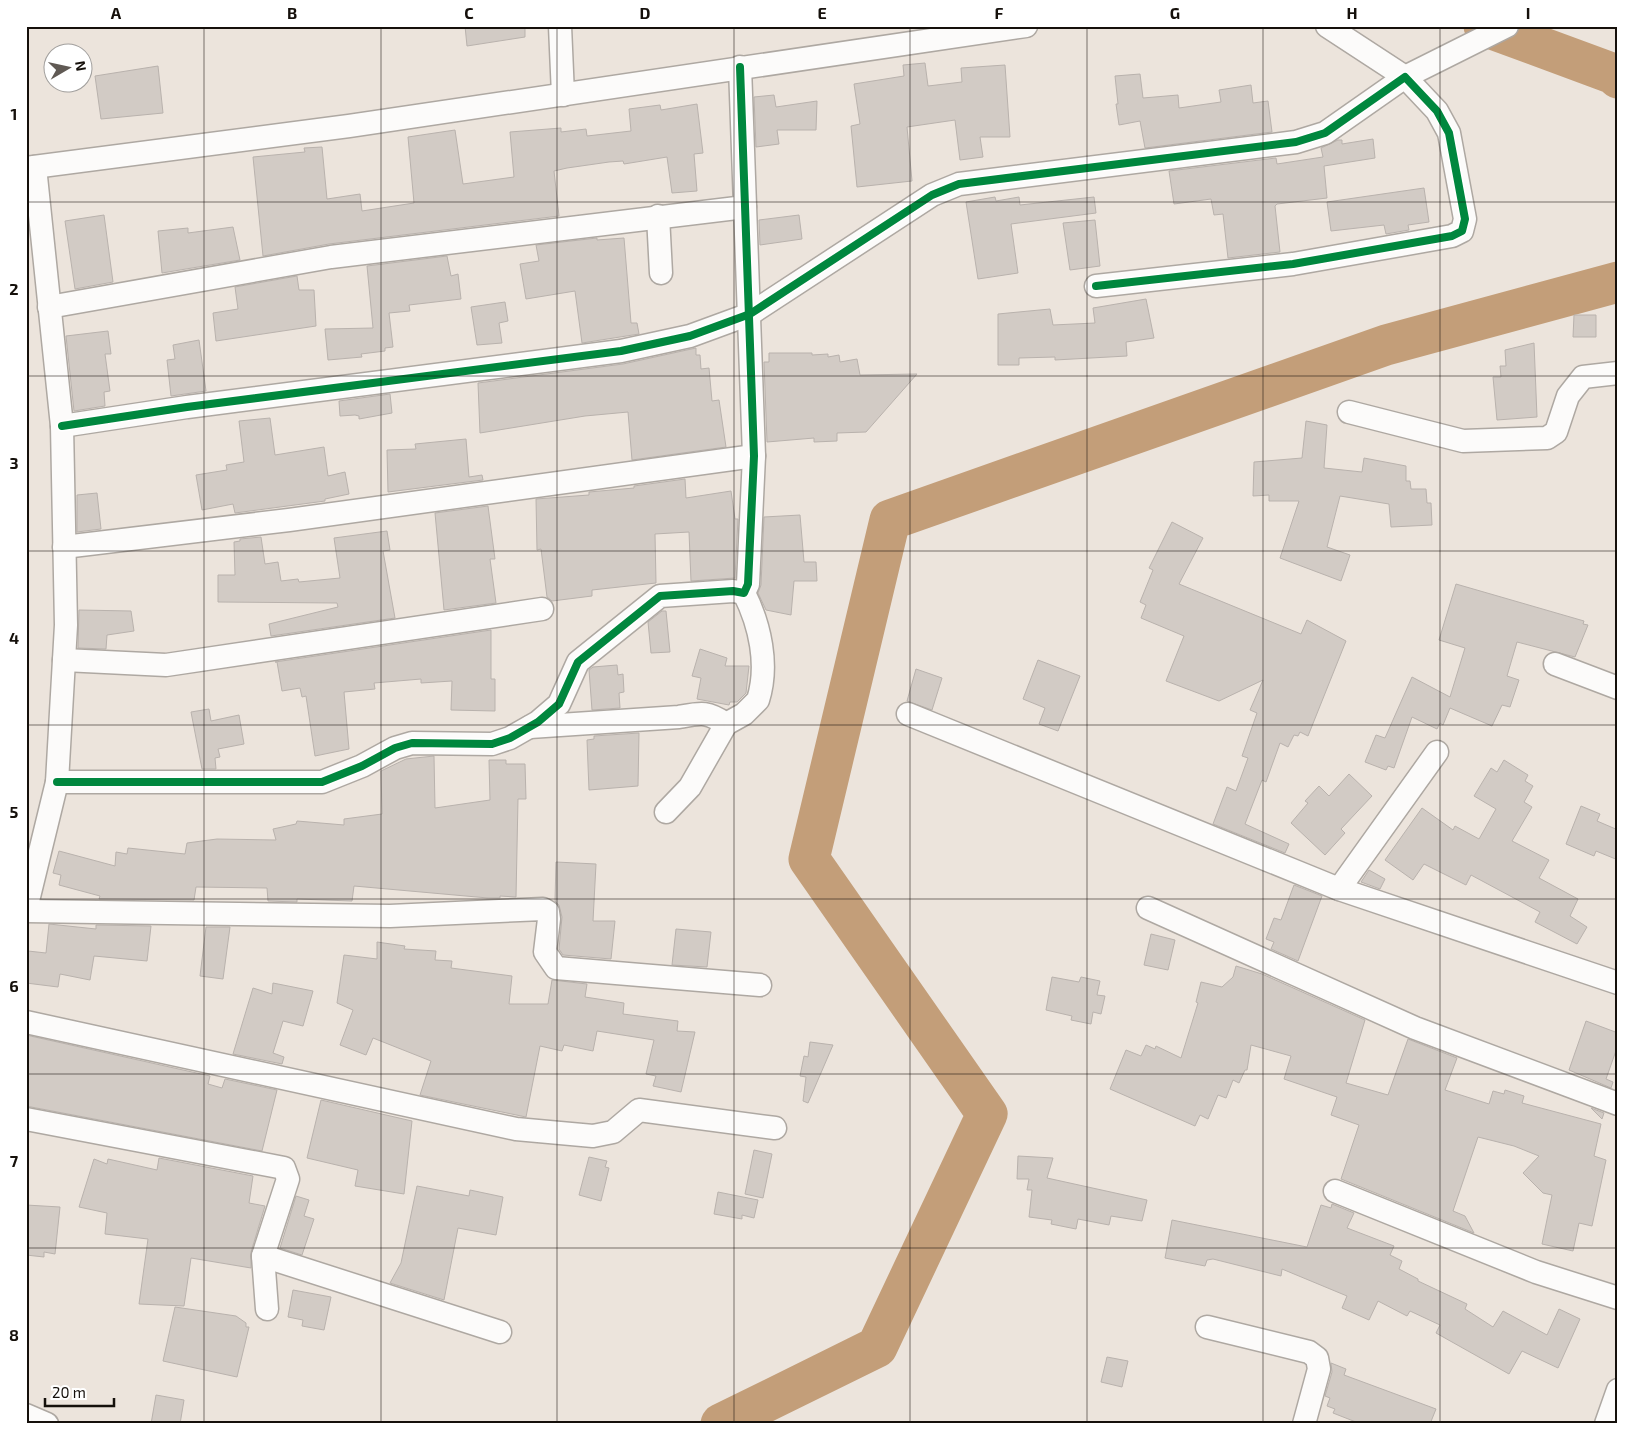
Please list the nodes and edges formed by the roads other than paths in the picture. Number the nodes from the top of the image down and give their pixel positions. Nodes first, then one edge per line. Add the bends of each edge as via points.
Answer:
1 (560, 26) edge
2 (1026, 26) edge
3 (1327, 26) edge
4 (1507, 26) edge
5 (740, 67) junction
6 (1405, 77) junction
7 (563, 95) junction
8 (31, 167) edge
9 (746, 207) junction
10 (658, 216) junction
11 (661, 274) dead end
12 (1096, 286) dead end
13 (49, 306) junction
14 (750, 314) junction
15 (1618, 373) edge
16 (1350, 412) dead end
17 (62, 426) junction
18 (754, 456) junction
19 (64, 547) junction
20 (744, 593) junction
21 (542, 609) dead end
22 (64, 660) junction
23 (1555, 664) dead end
24 (1618, 688) edge
25 (908, 714) dead end
26 (726, 724) junction
27 (530, 727) junction
28 (1437, 752) dead end
29 (57, 782) junction
30 (666, 812) dead end
31 (1339, 889) junction
32 (1148, 908) dead end
33 (26, 910) edge
34 (1618, 983) edge
35 (760, 985) dead end
36 (26, 1022) edge
37 (1618, 1104) edge
38 (26, 1119) edge
39 (775, 1128) dead end
40 (1335, 1191) dead end
41 (262, 1256) junction
42 (1618, 1298) edge
43 (268, 1309) dead end
44 (1207, 1327) dead end
45 (500, 1332) dead end
46 (1618, 1390) edge
47 (26, 1415) edge
48 (48, 1424) edge
49 (1304, 1424) edge
50 (1606, 1424) edge

1 - 7 street
2 - 5 street
3 - 6 street
4 - 6 street
5 - 7 street
5 - 9 street
6 - 12 street via 1437,111 1449,133 1464,219 1462,231 1452,236 1293,264
6 - 14 street via 1325,133 1296,142 959,184 932,195
7 - 8 street
8 - 13 street
9 - 10 street
9 - 14 street
10 - 11 street
10 - 13 street via 331,256
13 - 17 street
14 - 17 street via 690,336 621,351
14 - 18 street
15 - 16 street via 1583,377 1568,396 1556,432 1547,438 1463,441
17 - 19 street
18 - 19 street via 289,520
18 - 20 street via 748,584
19 - 22 street
20 - 26 street via 759,630 761,692 754,706
20 - 27 street via 660,596 578,662 559,704
21 - 22 street via 166,665
22 - 29 street
23 - 24 street
25 - 31 street
26 - 27 street via 702,713
26 - 30 street via 690,787
27 - 29 street via 492,744 412,743 322,782
28 - 31 street
29 - 33 street
31 - 34 street
32 - 37 street via 1415,1028
33 - 35 street via 390,916 543,908 549,919 545,952 556,968
36 - 39 street via 516,1129 593,1136 613,1132 639,1110
38 - 41 street via 284,1168 288,1178
40 - 42 street via 1536,1272
41 - 43 street
41 - 45 street
44 - 49 street via 1309,1352 1317,1358 1319,1368
46 - 50 street
47 - 48 street

